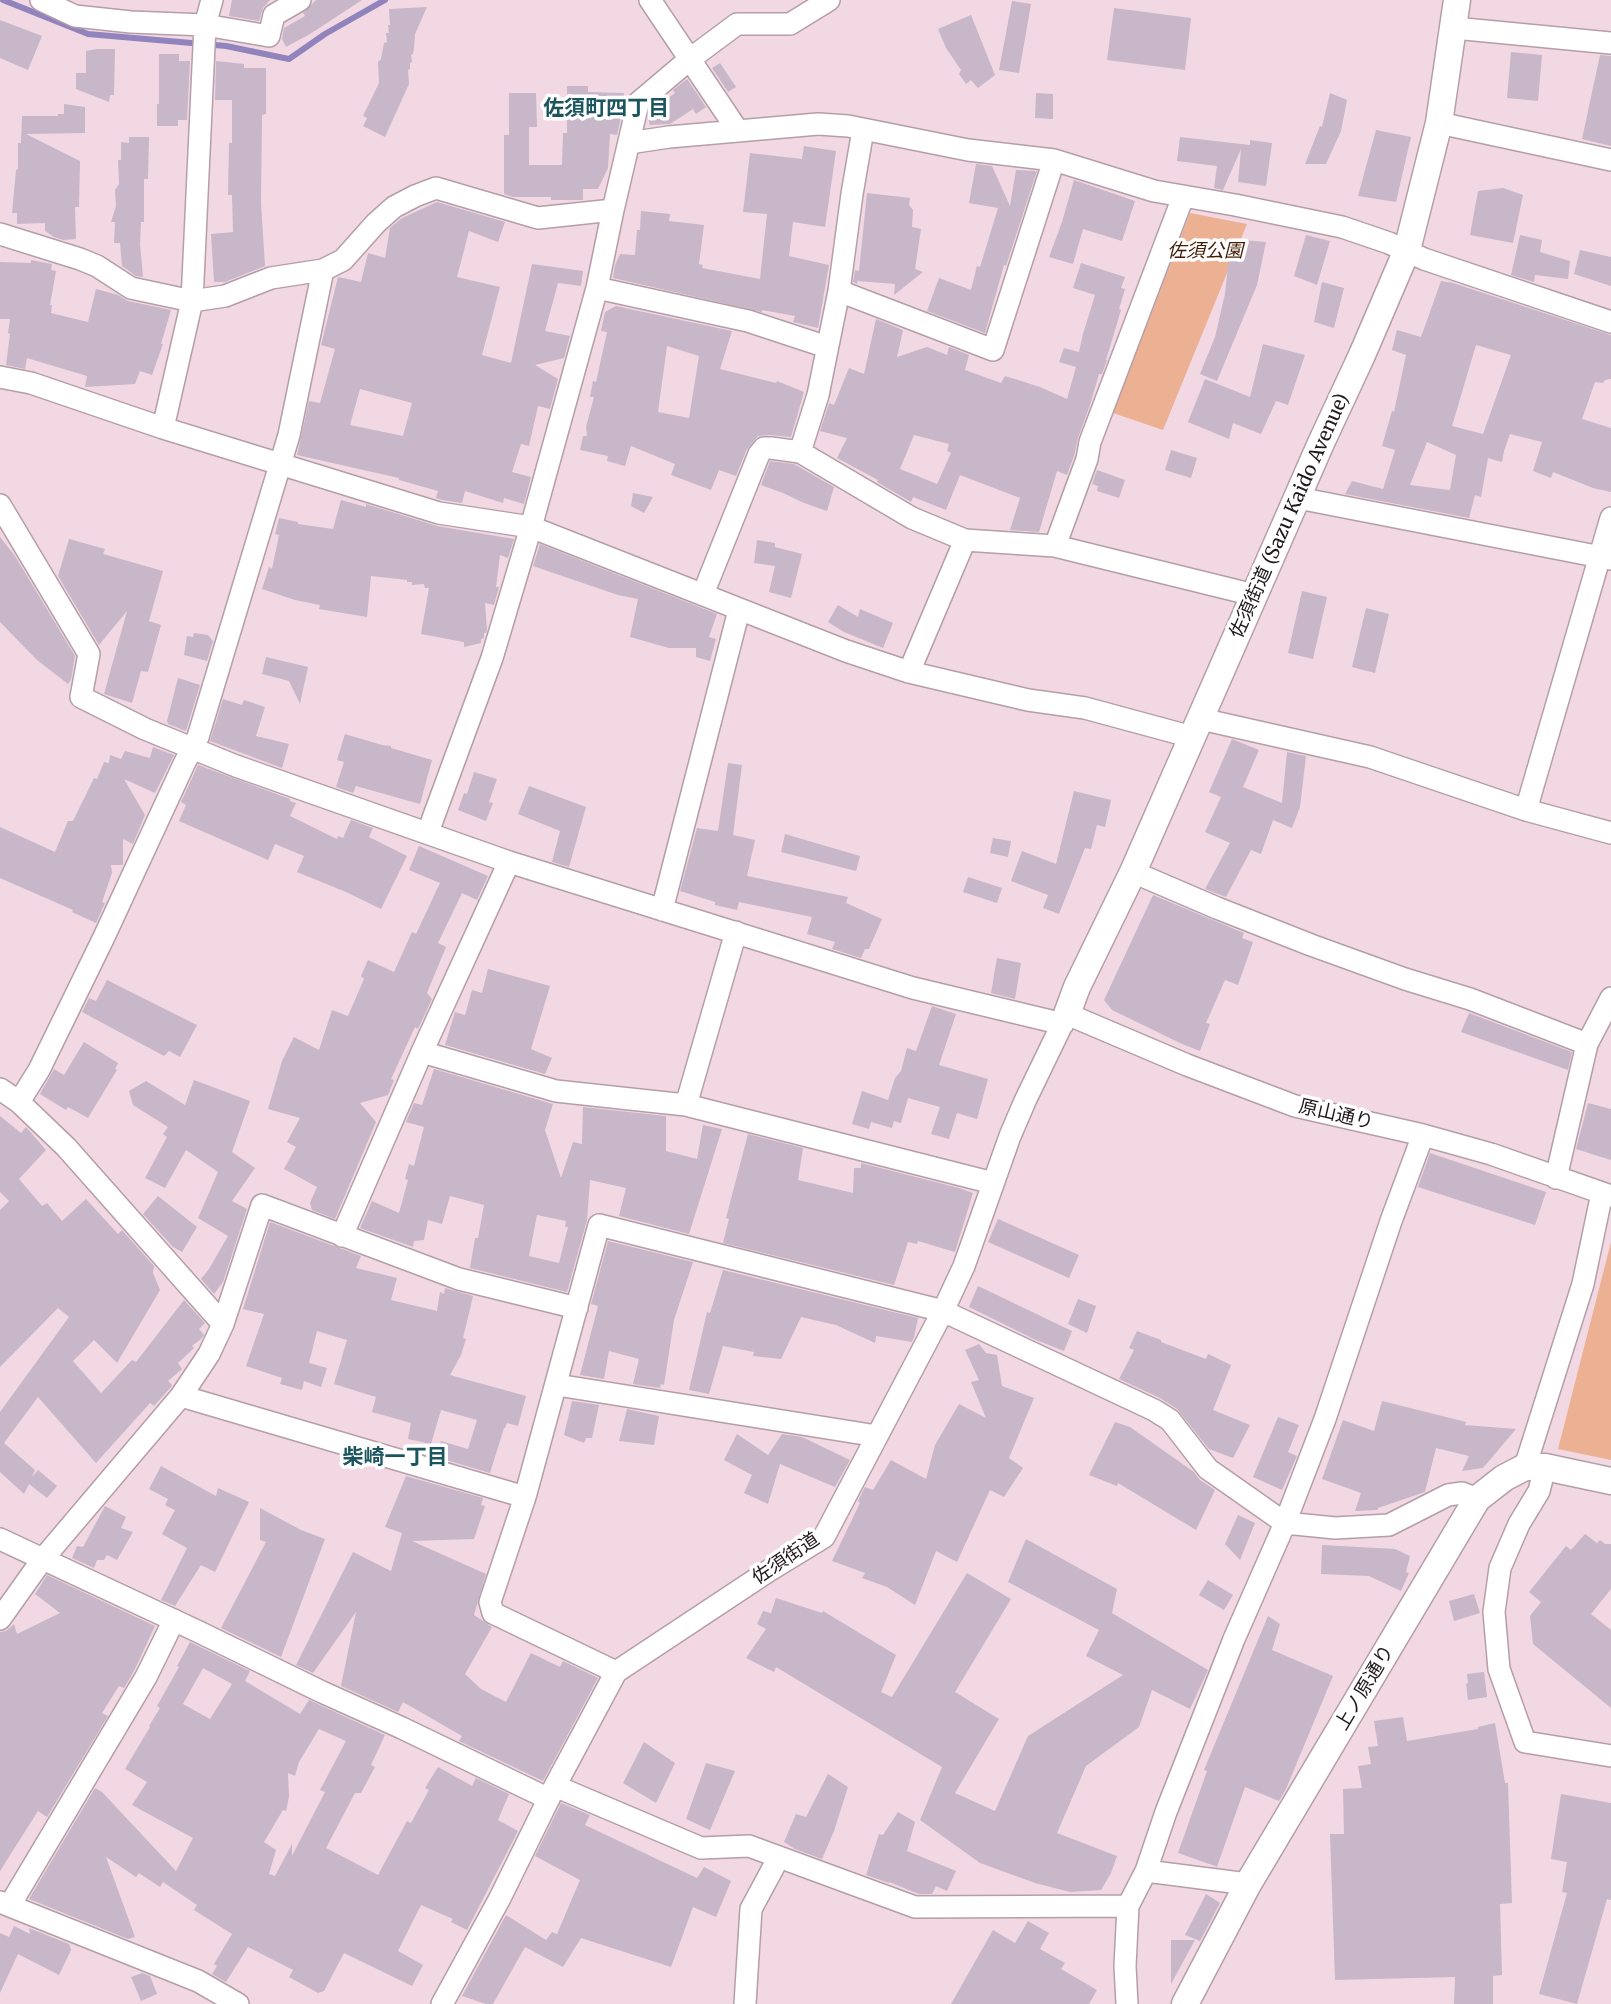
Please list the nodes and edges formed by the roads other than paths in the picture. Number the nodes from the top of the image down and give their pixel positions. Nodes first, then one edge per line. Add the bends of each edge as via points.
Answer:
1 (41, 0) edge
2 (212, 0) edge
3 (300, 0) edge
4 (650, 0) edge
5 (829, 0) edge
6 (1457, 0) edge
7 (205, 25) junction
8 (1454, 28) junction
9 (1611, 43) edge
10 (690, 59) junction
11 (1439, 123) junction
12 (863, 130) junction
13 (738, 131) junction
14 (629, 143) junction
15 (1611, 159) edge
16 (1054, 160) junction
17 (1183, 197) junction
18 (613, 210) junction
19 (0, 234) edge
20 (1407, 250) junction
21 (323, 270) junction
22 (597, 288) junction
23 (839, 291) junction
24 (192, 301) junction
25 (1611, 322) edge
26 (827, 347) junction
27 (0, 377) edge
28 (163, 428) junction
29 (800, 452) junction
30 (279, 463) junction
31 (1298, 498) junction
32 (0, 505) edge
33 (1611, 519) edge
34 (531, 527) junction
35 (965, 540) junction
36 (1055, 546) junction
37 (1605, 558) edge
38 (703, 594) junction
39 (1254, 595) junction
40 (740, 610) junction
41 (909, 671) junction
42 (1197, 728) junction
43 (192, 748) junction
44 (1526, 810) junction
45 (428, 832) junction
46 (1611, 833) edge
47 (509, 862) junction
48 (1133, 872) junction
49 (662, 910) junction
50 (736, 932) junction
51 (1611, 998) edge
52 (1065, 1019) junction
53 (1587, 1044) junction
54 (422, 1052) junction
55 (0, 1089) edge
56 (19, 1102) junction
57 (686, 1105) junction
58 (1423, 1135) junction
59 (1556, 1178) junction
60 (993, 1183) junction
61 (1606, 1195) edge
62 (342, 1236) junction
63 (577, 1308) junction
64 (943, 1311) junction
65 (223, 1324) junction
66 (557, 1385) junction
67 (181, 1396) junction
68 (877, 1436) junction
69 (1535, 1467) junction
70 (1611, 1482) edge
71 (524, 1497) junction
72 (1477, 1499) junction
73 (1285, 1523) junction
74 (0, 1539) edge
75 (42, 1560) junction
76 (0, 1619) edge
77 (174, 1620) junction
78 (616, 1672) junction
79 (1611, 1755) edge
80 (552, 1793) junction
81 (779, 1857) junction
82 (1146, 1871) junction
83 (1248, 1884) junction
84 (5, 1903) edge
85 (1128, 1906) junction
86 (238, 2004) edge
87 (442, 2004) edge
88 (745, 2004) edge
89 (1127, 2004) edge
90 (1185, 2004) edge

1 - 7 street via 75,16
2 - 7 street
3 - 7 street via 274,15 269,36
4 - 10 street
5 - 10 street via 790,24 737,24
6 - 8 street, 佐須街道 (Sazu Kaido Avenue)
7 - 24 street
8 - 9 street
8 - 11 street, 佐須街道 (Sazu Kaido Avenue)
10 - 13 street
10 - 14 street via 638,103
11 - 15 street
11 - 20 street, 佐須街道 (Sazu Kaido Avenue)
12 - 13 street via 818,124
12 - 16 street
12 - 23 street
13 - 14 street
14 - 18 street
16 - 17 street
16 - 23 street via 993,350
17 - 20 street via 1342,227
17 - 36 street
18 - 21 street via 538,218 436,188 394,207 343,260
18 - 22 street
19 - 24 street via 97,266 131,288
20 - 25 street
20 - 31 street, 佐須街道 (Sazu Kaido Avenue)
21 - 24 street via 271,278 225,296
21 - 30 street via 292,422
22 - 26 street via 748,321
22 - 34 street
23 - 26 street
24 - 28 street
26 - 29 street
27 - 28 street via 31,383
28 - 30 street
29 - 35 street via 912,518
29 - 38 street via 764,448 759,454
30 - 34 street via 439,513
30 - 43 street
31 - 37 street
31 - 39 street, 佐須街道 (Sazu Kaido Avenue)
32 - 43 street, 原山通り via 89,654 82,696
33 - 37 street
34 - 38 street
34 - 45 street via 492,658
35 - 36 street
35 - 41 street
36 - 39 street
37 - 44 street
38 - 40 street
39 - 42 street, 佐須街道 (Sazu Kaido Avenue)
40 - 41 street
40 - 49 street
41 - 42 street via 1028,699
42 - 44 street via 1370,757
42 - 48 street, 佐須街道 (Sazu Kaido Avenue)
43 - 45 street, 原山通り
43 - 56 street via 51,1046
44 - 46 street
45 - 47 street, 原山通り
47 - 49 street, 原山通り
47 - 54 street
48 - 52 street, 佐須街道 (Sazu Kaido Avenue)
48 - 53 street via 1311,945
49 - 50 street, 原山通り
50 - 52 street, 原山通り via 913,988
50 - 57 street
51 - 53 street
52 - 58 street, 原山通り via 1295,1106
52 - 60 street, 佐須街道 via 1025,1101
53 - 59 street
54 - 57 street via 556,1091
54 - 62 street
55 - 56 street
56 - 65 street via 66,1147
57 - 60 street
58 - 59 street, 原山通り
58 - 73 street
59 - 61 street, 原山通り
60 - 64 street, 佐須街道
61 - 69 street
62 - 63 street via 459,1279
62 - 65 street via 262,1205
63 - 64 street via 599,1225
63 - 66 street
64 - 68 street, 佐須街道
64 - 73 street via 1154,1410 1170,1420 1208,1469
65 - 67 street
66 - 68 street
66 - 71 street
67 - 71 street
67 - 75 street
68 - 78 street, 佐須街道 via 824,1537
69 - 70 street
69 - 72 street, 上ノ原通り via 1504,1478
69 - 79 street via 1539,1490 1500,1568 1494,1612 1499,1669 1525,1742
71 - 78 street via 490,1602 493,1613
72 - 73 street via 1462,1493 1448,1495 1389,1525 1335,1528
72 - 83 street, 上ノ原通り
73 - 82 street via 1234,1639
74 - 75 street
75 - 76 street
75 - 77 street
77 - 80 street
77 - 84 street via 146,1677
78 - 80 street, 佐須街道
80 - 81 street via 701,1848 749,1846
80 - 87 street, 佐須街道
81 - 85 street via 915,1907
81 - 88 street via 751,1909
82 - 83 street
82 - 85 street
83 - 90 street, 上ノ原通り
84 - 86 street via 198,1981
85 - 89 street

